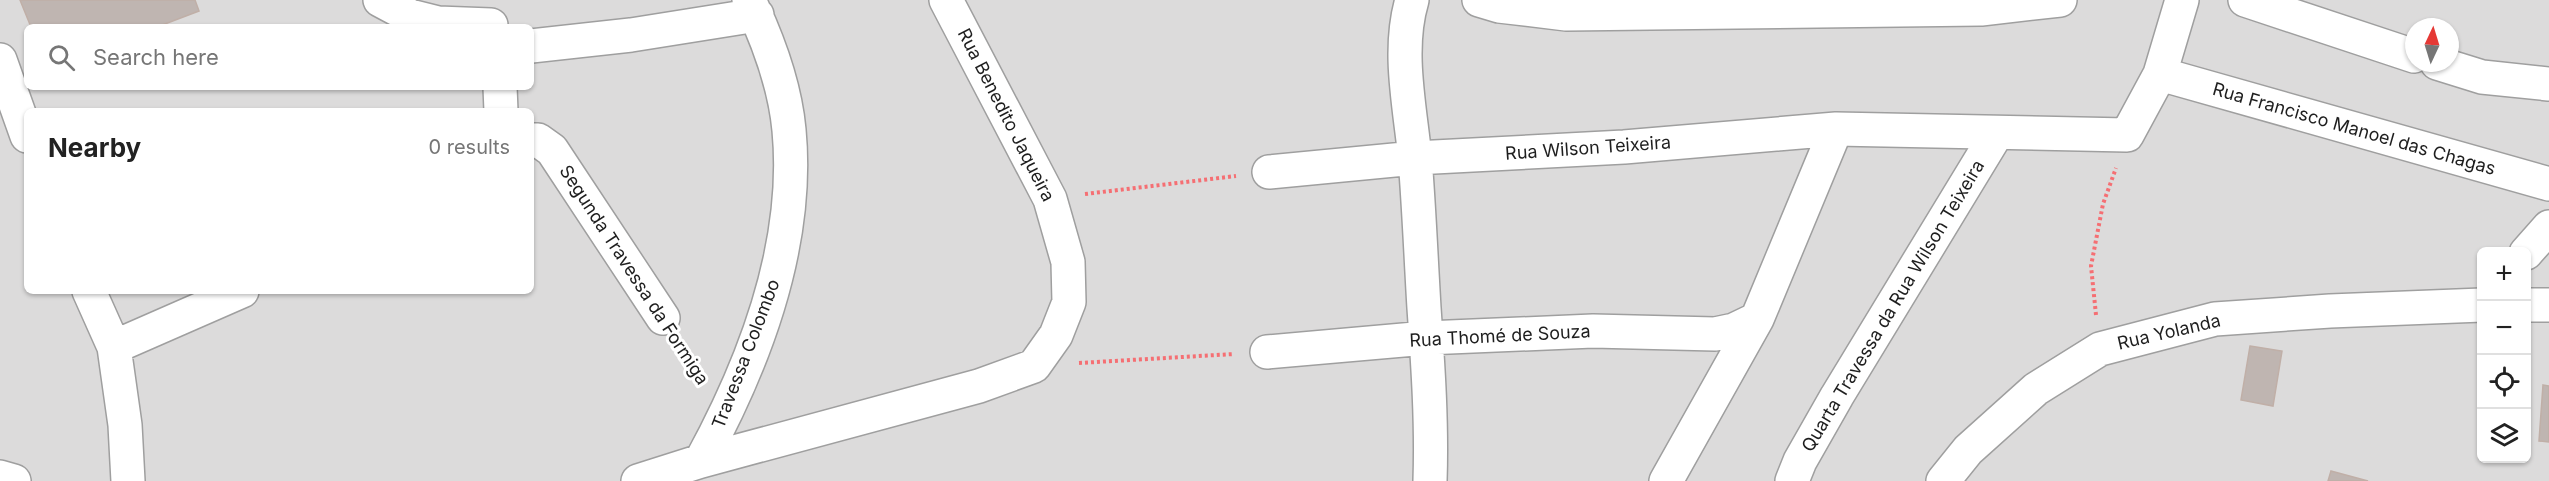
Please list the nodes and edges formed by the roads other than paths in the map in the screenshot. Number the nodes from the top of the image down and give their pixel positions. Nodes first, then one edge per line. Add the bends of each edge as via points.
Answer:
1 (380, 0) edge
2 (946, 0) edge
3 (1479, 0) edge
4 (2060, 0) edge
5 (2182, 0) edge
6 (2245, 0) edge
7 (1407, 4) edge
8 (1981, 5) edge
9 (753, 7) edge
10 (489, 17) edge
11 (534, 46) edge
12 (2405, 53) edge
13 (0, 60) edge
14 (2459, 70) edge
15 (2160, 74) junction
16 (2549, 84) edge
17 (500, 90) edge
18 (501, 108) edge
19 (24, 128) edge
20 (1836, 129) junction
21 (1997, 133) junction
22 (535, 140) edge
23 (1414, 158) junction
24 (1269, 172) road end
25 (2549, 184) edge
26 (2549, 227) edge
27 (2531, 247) edge
28 (90, 294) edge
29 (235, 294) edge
30 (2531, 305) edge
31 (2549, 305) edge
32 (2477, 306) edge
33 (663, 318) road end
34 (1758, 319) junction
35 (1426, 338) junction
36 (114, 348) junction
37 (1267, 352) road end
38 (701, 461) junction
39 (0, 477) edge
40 (14, 481) edge
41 (128, 481) edge
42 (638, 481) edge
43 (1430, 481) edge
44 (1666, 481) edge
45 (1792, 481) edge
46 (1943, 481) edge

1 - 10 street via 410,16 429,20
2 - 38 street, Rua Benedito Jaqueira via 1050,199 1068,262 1069,302 1056,335 1034,366 979,386
3 - 8 street via 1566,14
4 - 8 street
5 - 15 street
6 - 12 street
7 - 23 street via 1405,68
9 - 11 street via 631,36
9 - 38 street, Travessa Colombo via 777,73 789,130 790,197 774,291 726,415
13 - 19 street
14 - 16 street via 2482,77
15 - 21 street, Rua Wilson Teixeira via 2127,135
15 - 25 street, Rua Francisco Manoel das Chagas
17 - 18 street
20 - 21 street, Rua Wilson Teixeira
20 - 23 street, Rua Wilson Teixeira via 1624,147
20 - 34 street
21 - 45 street, Quarta Travessa da Rua Wilson Teixeira via 1837,396
22 - 33 street, Segunda Travessa da Formiga via 552,150
23 - 24 street, Rua Wilson Teixeira
23 - 35 street
26 - 27 street
28 - 36 street
29 - 36 street
30 - 31 street
32 - 46 street, Rua Yolanda via 2215,319 2100,349 2036,388 1968,450
34 - 35 street, Rua Thomé de Souza via 1715,334 1593,331
34 - 44 street
35 - 37 street, Rua Thomé de Souza
35 - 43 street via 1432,440
36 - 41 street
38 - 42 street
39 - 40 street

